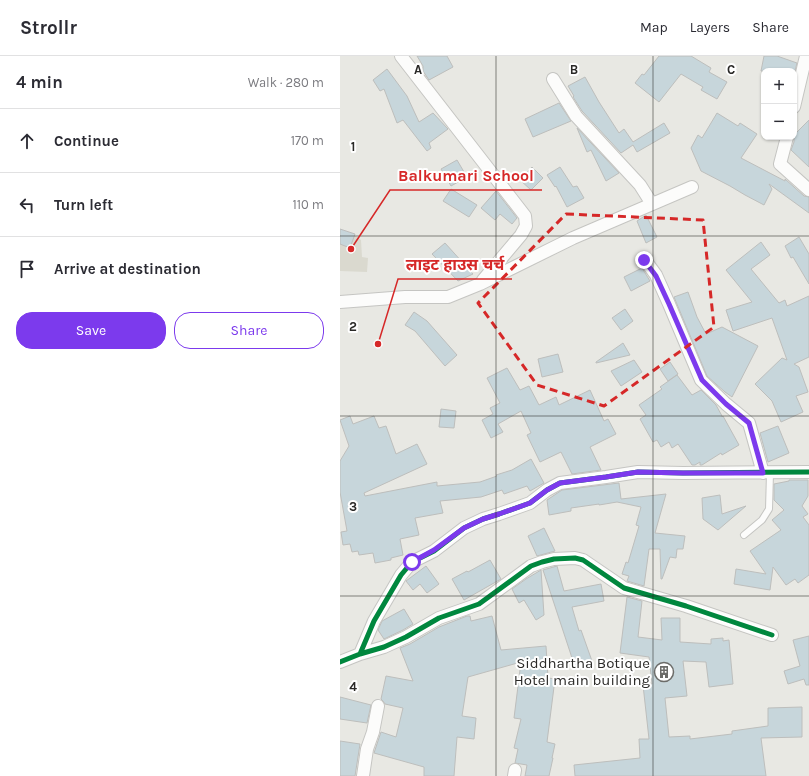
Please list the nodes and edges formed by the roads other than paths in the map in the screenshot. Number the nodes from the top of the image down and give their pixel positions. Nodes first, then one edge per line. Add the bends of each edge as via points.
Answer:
1 (401, 56) edge
2 (806, 56) edge
3 (553, 79) dead end
4 (795, 104) edge
5 (786, 140) edge
6 (692, 187) dead end
7 (809, 190) edge
8 (652, 204) junction
9 (644, 260) dead end
10 (480, 284) junction
11 (340, 302) edge
12 (809, 472) edge
13 (766, 473) junction
14 (744, 535) dead end
15 (772, 635) dead end
16 (360, 654) junction
17 (340, 662) edge
18 (378, 706) dead end
19 (363, 776) edge

1 - 10 street via 525,216 526,226 521,235
2 - 4 street
3 - 8 street via 576,116 640,185
5 - 7 street via 780,164
6 - 8 street
8 - 10 street via 573,238
9 - 13 street via 656,276 702,380 749,423
10 - 11 street via 448,297 405,296
12 - 13 street
13 - 14 lane via 769,509 762,520
13 - 16 street via 638,472 560,483 530,503 464,528 412,562 401,575 374,621
15 - 16 street via 624,588 583,560 575,558 554,559 531,566 479,604 439,618 384,647
16 - 17 street
18 - 19 street

